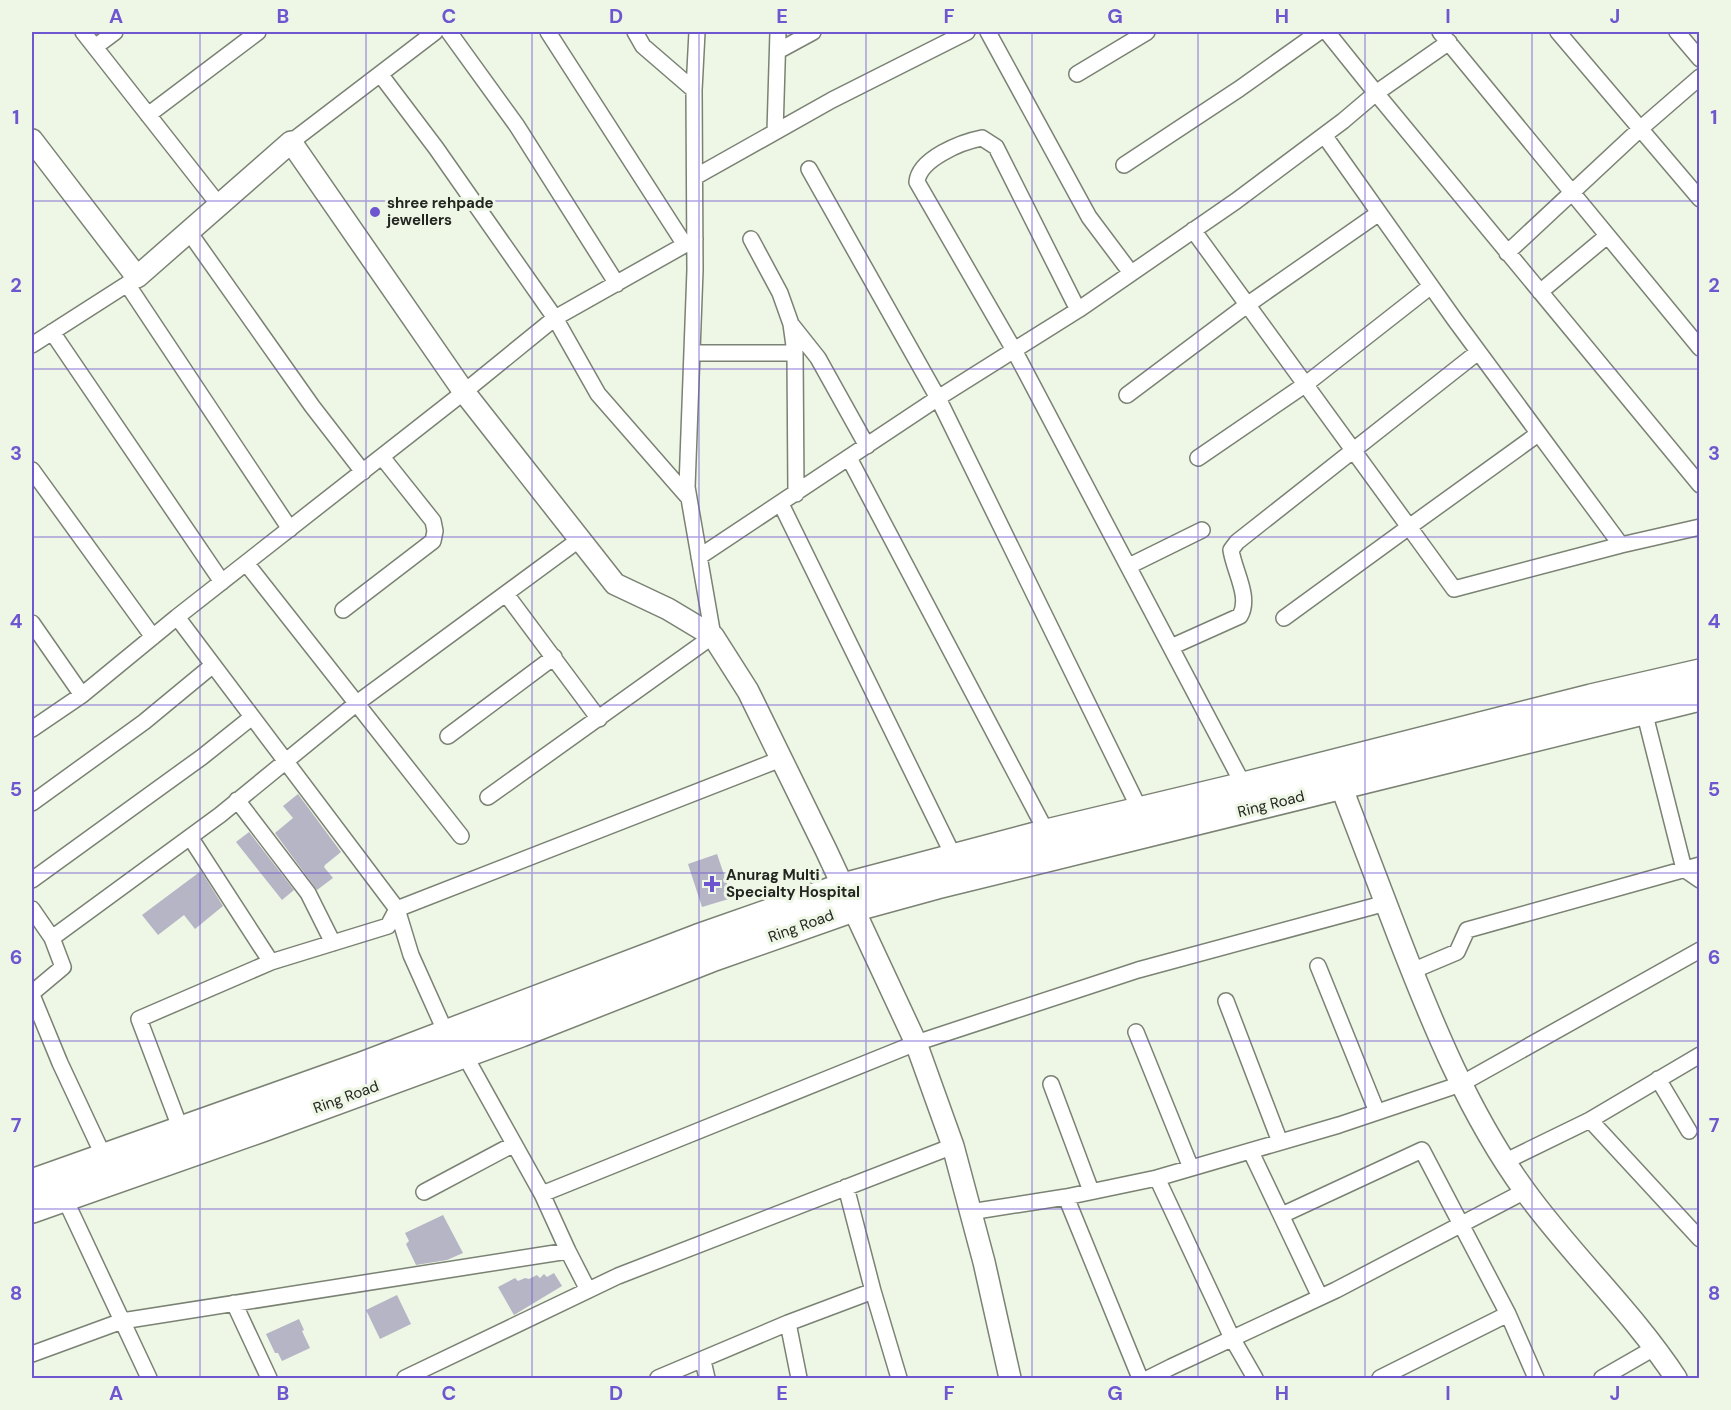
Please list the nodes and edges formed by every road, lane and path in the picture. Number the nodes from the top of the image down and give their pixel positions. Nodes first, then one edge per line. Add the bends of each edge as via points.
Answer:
1 (83, 32) edge
2 (115, 32) edge
3 (258, 32) edge
4 (435, 32) edge
5 (449, 32) edge
6 (548, 32) edge
7 (635, 32) edge
8 (697, 32) edge
9 (778, 32) edge
10 (813, 32) edge
11 (968, 32) edge
12 (988, 32) edge
13 (1147, 32) edge
14 (1319, 32) edge
15 (1327, 32) edge
16 (1558, 32) edge
17 (1677, 32) edge
18 (1444, 37) edge
19 (95, 47) junction
20 (778, 51) junction
21 (1700, 59) edge
22 (380, 74) junction
23 (1077, 74) dead end
24 (1700, 77) edge
25 (694, 90) junction
26 (1376, 93) junction
27 (148, 115) junction
28 (1640, 129) junction
29 (775, 132) junction
30 (1324, 135) junction
31 (32, 140) edge
32 (291, 142) junction
33 (1124, 165) dead end
34 (809, 169) dead end
35 (695, 177) junction
36 (1572, 193) junction
37 (1700, 200) edge
38 (219, 205) junction
39 (1379, 213) junction
40 (1193, 230) junction
41 (189, 232) junction
42 (1607, 236) junction
43 (751, 239) dead end
44 (690, 242) junction
45 (1508, 253) junction
46 (1131, 273) junction
47 (132, 281) junction
48 (617, 284) junction
49 (1431, 286) junction
50 (1540, 292) junction
51 (1247, 305) junction
52 (1078, 310) junction
53 (555, 318) junction
54 (791, 324) junction
55 (52, 332) junction
56 (1697, 339) edge
57 (32, 345) edge
58 (1014, 350) junction
59 (692, 352) junction
60 (1478, 352) junction
61 (795, 353) junction
62 (1306, 384) junction
63 (464, 392) junction
64 (1126, 394) dead end
65 (938, 398) junction
66 (1539, 434) junction
67 (867, 446) junction
68 (1354, 451) junction
69 (382, 456) junction
70 (849, 458) junction
71 (1198, 458) dead end
72 (32, 470) edge
73 (363, 472) junction
74 (1700, 485) edge
75 (796, 494) junction
76 (688, 497) junction
77 (781, 504) junction
78 (1700, 526) edge
79 (1409, 527) junction
80 (290, 529) junction
81 (1202, 530) dead end
82 (580, 539) junction
83 (1621, 545) junction
84 (699, 557) junction
85 (246, 563) junction
86 (1129, 566) junction
87 (222, 582) junction
88 (506, 594) junction
89 (343, 610) dead end
90 (177, 617) junction
91 (1284, 618) dead end
92 (32, 623) edge
93 (713, 636) junction
94 (153, 637) junction
95 (1171, 647) junction
96 (554, 657) junction
97 (213, 665) junction
98 (1700, 674) edge
99 (82, 695) junction
100 (1700, 697) edge
101 (357, 703) junction
102 (1644, 711) junction
103 (252, 717) junction
104 (599, 719) junction
105 (32, 729) edge
106 (448, 736) dead end
107 (782, 759) junction
108 (285, 762) junction
109 (1244, 786) junction
110 (1341, 786) junction
111 (488, 797) dead end
112 (237, 800) junction
113 (32, 803) edge
114 (1140, 810) junction
115 (1047, 833) junction
116 (461, 836) dead end
117 (189, 837) junction
118 (954, 857) junction
119 (1700, 865) edge
120 (1683, 869) junction
121 (32, 880) edge
122 (1700, 880) edge
123 (848, 897) junction
124 (1386, 903) junction
125 (32, 909) edge
126 (397, 909) junction
127 (52, 939) junction
128 (333, 943) junction
129 (1700, 950) edge
130 (271, 962) junction
131 (1318, 966) dead end
132 (1412, 971) junction
133 (32, 994) edge
134 (1226, 1001) dead end
135 (1136, 1032) dead end
136 (446, 1033) junction
137 (916, 1043) junction
138 (464, 1054) junction
139 (1700, 1055) edge
140 (1658, 1079) junction
141 (1051, 1084) dead end
142 (1461, 1084) junction
143 (1377, 1112) junction
144 (1590, 1120) junction
145 (181, 1130) junction
146 (1689, 1131) dead end
147 (1280, 1142) junction
148 (514, 1144) junction
149 (953, 1146) junction
150 (1251, 1152) junction
151 (104, 1157) junction
152 (1506, 1161) junction
153 (1191, 1168) junction
154 (1157, 1178) junction
155 (32, 1183) edge
156 (846, 1187) junction
157 (1091, 1191) junction
158 (1525, 1191) junction
159 (424, 1192) dead end
160 (542, 1194) junction
161 (64, 1197) junction
162 (1066, 1197) junction
163 (32, 1209) edge
164 (970, 1212) junction
165 (1282, 1215) junction
166 (1461, 1224) junction
167 (1700, 1239) edge
168 (568, 1251) junction
169 (588, 1290) junction
170 (873, 1291) junction
171 (1320, 1297) junction
172 (234, 1303) junction
173 (1508, 1314) junction
174 (122, 1321) junction
175 (788, 1323) junction
176 (1232, 1338) junction
177 (1656, 1347) junction
178 (32, 1354) edge
179 (703, 1360) junction
180 (1006, 1377) edge
181 (149, 1378) edge
182 (269, 1378) edge
183 (405, 1378) edge
184 (658, 1378) edge
185 (707, 1378) edge
186 (799, 1378) edge
187 (898, 1378) edge
188 (1140, 1378) edge
189 (1149, 1378) edge
190 (1255, 1378) edge
191 (1380, 1378) edge
192 (1536, 1378) edge
193 (1602, 1378) edge
194 (1676, 1378) edge

1 - 19 street
2 - 19 street
3 - 27 street
4 - 22 street
5 - 48 street via 517,126
6 - 44 street
7 - 25 street via 643,46
8 - 25 street
9 - 20 street
10 - 20 street
11 - 29 street
12 - 46 street via 1089,217
13 - 23 street
14 - 33 street
15 - 26 street
16 - 28 street
17 - 21 street
18 - 26 street
18 - 36 street
19 - 27 street
20 - 29 street
22 - 32 street
22 - 53 street
24 - 28 street
25 - 35 street
26 - 30 street
26 - 45 street
27 - 38 street
28 - 36 street
28 - 37 street
29 - 35 street
30 - 39 street
30 - 40 street
31 - 47 street
32 - 38 street
32 - 63 street
34 - 65 street
35 - 44 street
36 - 42 street
36 - 45 street
38 - 41 street
39 - 49 street
39 - 51 street
40 - 46 street
40 - 51 street
41 - 47 street
41 - 73 street
42 - 50 street
42 - 56 street
43 - 54 street via 780,293
44 - 48 street
44 - 59 street
45 - 50 street
46 - 52 street
47 - 55 street
47 - 80 street
48 - 53 street
49 - 60 street
49 - 62 street
50 - 74 street
51 - 62 street
51 - 64 street
52 - 58 street
52 - 58 street via 996,147 982,138 968,140 945,152 922,167 916,182
53 - 63 street
53 - 76 street via 598,394
54 - 61 street
54 - 67 street via 818,358
55 - 57 street
55 - 87 street
58 - 65 street
58 - 86 street
59 - 61 street
59 - 76 street
60 - 66 street
60 - 68 street
61 - 75 street
62 - 68 street
62 - 71 street
63 - 69 street
63 - 82 street
65 - 67 street
65 - 114 street
66 - 79 street
66 - 83 street
67 - 70 street
68 - 79 street
68 - 95 street via 1231,550 1245,600 1239,616
69 - 73 street
69 - 89 street via 433,521 433,542
70 - 75 street
70 - 115 street
72 - 94 street
73 - 80 street
75 - 77 street
76 - 84 street
77 - 84 street
77 - 118 street
78 - 83 street
79 - 83 street via 1454,589
79 - 91 street
80 - 85 street
81 - 86 street
82 - 88 street
82 - 93 street via 615,584
84 - 93 street
85 - 87 street
85 - 101 street
86 - 95 street
87 - 90 street
88 - 96 street
88 - 101 street
90 - 94 street
90 - 97 street
92 - 99 street
93 - 104 street
93 - 107 street via 748,691
94 - 99 street
95 - 109 street
96 - 104 street
96 - 106 street
97 - 103 street
97 - 113 street via 144,722
98 - 109 highway, Ring Road
99 - 105 street
100 - 102 highway, Ring Road
101 - 108 street
101 - 116 street
102 - 110 highway, Ring Road
102 - 120 street
103 - 108 street
103 - 121 street
104 - 111 street
107 - 123 street
107 - 126 street
108 - 112 street
108 - 126 street
109 - 114 highway, Ring Road
110 - 123 highway, Ring Road via 937,885
110 - 124 street
112 - 117 street
112 - 128 street via 308,893
114 - 115 highway, Ring Road
115 - 118 highway, Ring Road
117 - 127 street
117 - 130 street
118 - 123 highway, Ring Road
119 - 120 street
120 - 122 street
120 - 132 street via 1467,930 1457,952
123 - 136 highway, Ring Road via 698,938
123 - 137 street
123 - 138 highway, Ring Road via 714,957
124 - 132 street
124 - 137 street via 1138,970
125 - 127 street
126 - 128 street via 388,927
126 - 136 street via 411,955
127 - 133 street via 63,967
128 - 130 street
129 - 142 street
130 - 145 street via 139,1019
131 - 143 street
132 - 142 street
133 - 151 street
134 - 147 street
135 - 153 street
136 - 145 highway, Ring Road
137 - 149 street
137 - 160 street
138 - 148 street
138 - 161 highway, Ring Road
139 - 140 street
140 - 144 street
140 - 146 street
141 - 157 street
142 - 143 street
142 - 152 street
143 - 147 street
144 - 152 street
144 - 167 street
145 - 151 highway, Ring Road
147 - 150 street
148 - 159 street
148 - 160 street
149 - 156 street
149 - 164 street
150 - 153 street
150 - 165 street
151 - 155 highway, Ring Road
152 - 158 street
153 - 154 street
154 - 157 street
154 - 176 street
156 - 169 street
156 - 170 street
157 - 162 street
158 - 166 street
158 - 177 street
160 - 168 street
161 - 163 highway, Ring Road
161 - 174 street
162 - 164 street
162 - 188 street
164 - 180 street
165 - 166 street via 1422,1150
165 - 171 street
166 - 171 street
166 - 173 street
168 - 169 street
168 - 172 street
169 - 183 street
170 - 175 street
170 - 187 street
171 - 176 street
172 - 174 street
172 - 182 street
173 - 191 street
173 - 192 street
174 - 178 street
174 - 181 street
175 - 179 street
175 - 186 street
176 - 189 street
176 - 190 street
177 - 193 street
177 - 194 street
179 - 184 street
179 - 185 street

